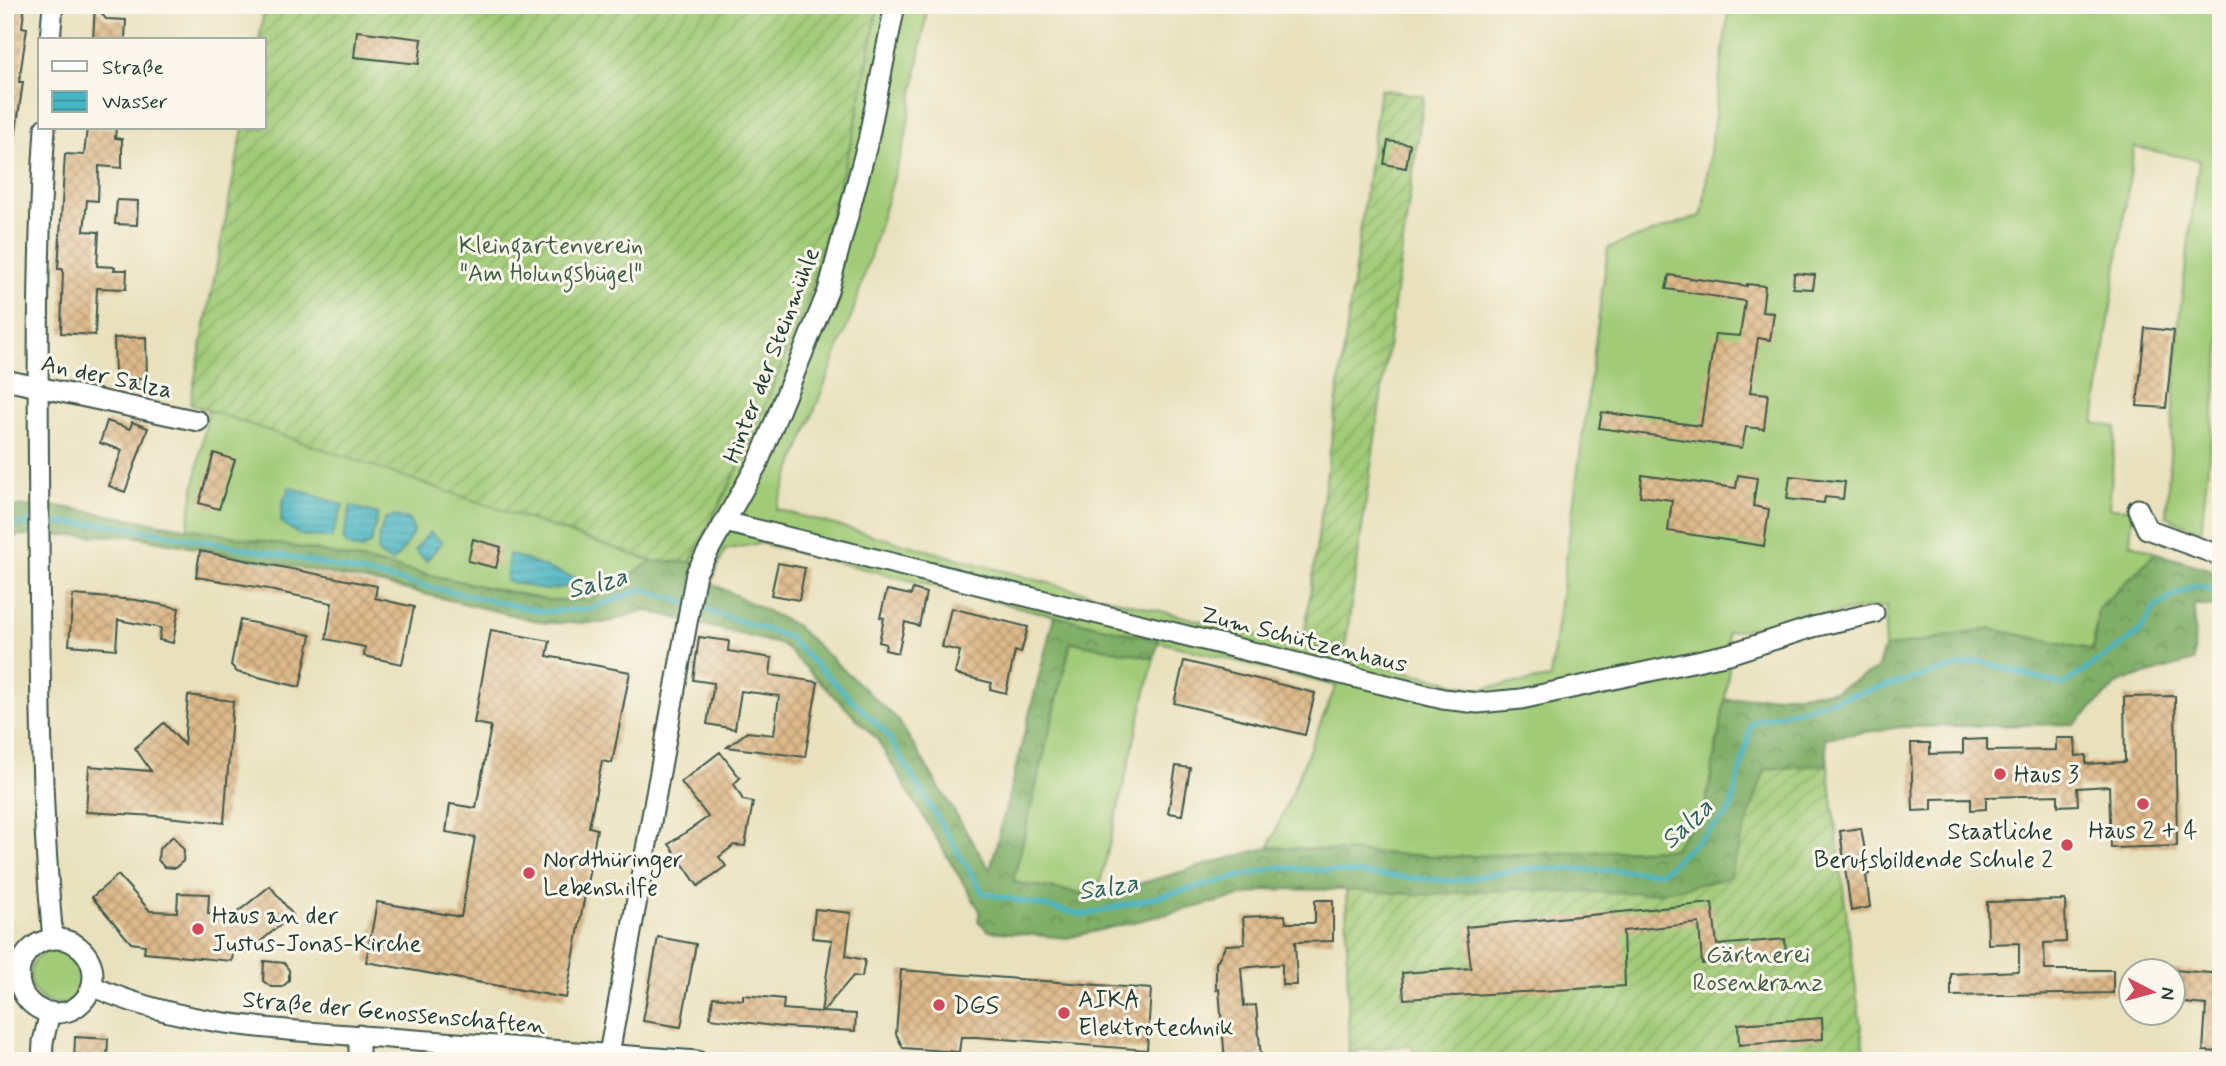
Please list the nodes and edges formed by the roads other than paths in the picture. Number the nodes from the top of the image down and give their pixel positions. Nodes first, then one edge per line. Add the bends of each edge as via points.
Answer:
1 (53, 5) edge
2 (895, 5) edge
3 (50, 38) edge
4 (45, 130) edge
5 (5, 380) edge
6 (37, 385) junction
7 (198, 421) dead end
8 (2138, 509) dead end
9 (725, 522) junction
10 (2221, 556) edge
11 (1874, 612) dead end
12 (53, 939) junction
13 (12, 977) edge
14 (92, 986) junction
15 (50, 1012) junction
16 (359, 1035) junction
17 (609, 1054) junction
18 (42, 1061) edge
19 (359, 1061) edge
20 (697, 1061) edge

1 - 3 street
2 - 9 street, Hinter der Steinmühle via 868,141 828,291 758,463
4 - 6 street
5 - 6 street, An der Salza
6 - 7 street, An der Salza
6 - 12 street via 42,771
8 - 10 street via 2147,529
9 - 11 street, Zum Schützenhaus via 1444,699 1478,703 1521,699 1729,653
9 - 17 street, Hinter der Steinmühle via 696,573 686,616
12 - 13 street via 29,950
12 - 14 street via 75,944 87,955
13 - 15 street via 34,1005
14 - 15 street via 78,1006
14 - 16 street, Straße der Genossenschaften via 182,1015 262,1029
15 - 18 street
16 - 17 street, Straße der Genossenschaften
16 - 19 street
17 - 20 street, Straße der Genossenschaften

